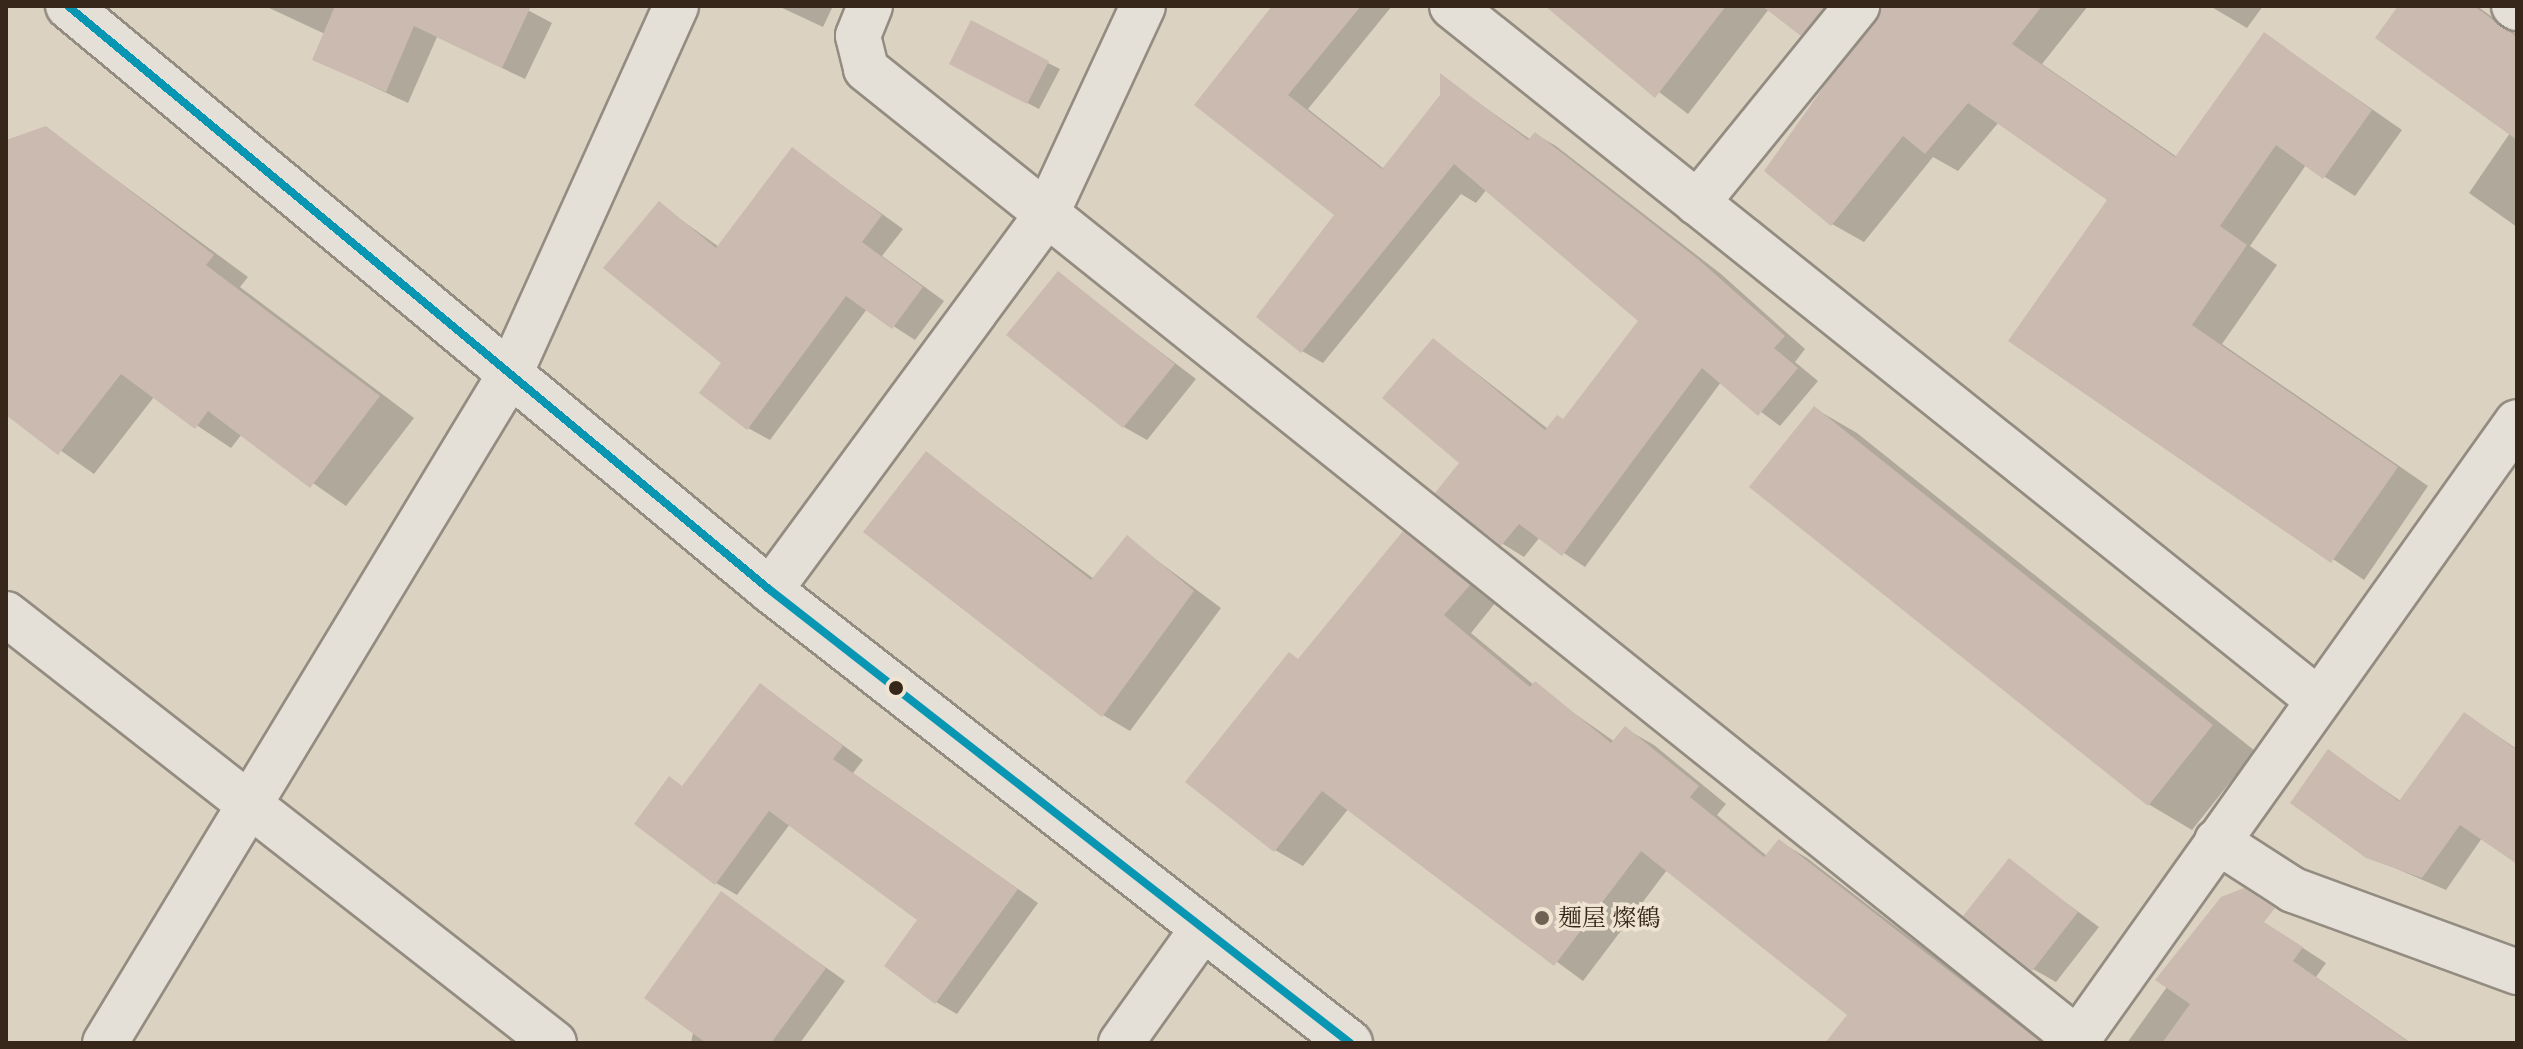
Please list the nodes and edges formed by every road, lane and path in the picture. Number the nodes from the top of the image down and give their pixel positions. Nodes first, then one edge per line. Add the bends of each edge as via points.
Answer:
1 (68, 6) edge
2 (676, 6) edge
3 (870, 6) edge
4 (1143, 6) edge
5 (1452, 6) edge
6 (1857, 6) edge
7 (1697, 203) junction
8 (1046, 215) junction
9 (509, 376) junction
10 (2517, 422) edge
11 (770, 590) junction
12 (6, 614) edge
13 (2317, 699) junction
14 (246, 807) junction
15 (2217, 841) junction
16 (1201, 931) junction
17 (2517, 972) edge
18 (2076, 1041) edge
19 (105, 1043) edge
20 (554, 1043) edge
21 (1121, 1043) edge
22 (1350, 1043) edge

1 - 9 street
2 - 9 street
3 - 8 street via 858,36 866,69
4 - 8 street
5 - 7 street
6 - 7 street
7 - 13 street
8 - 11 street
8 - 18 street
9 - 11 street
9 - 14 street
10 - 13 street
11 - 16 street
12 - 14 street
13 - 15 street
14 - 19 street
14 - 20 street
15 - 17 street via 2293,890
15 - 18 street
16 - 21 street
16 - 22 street

